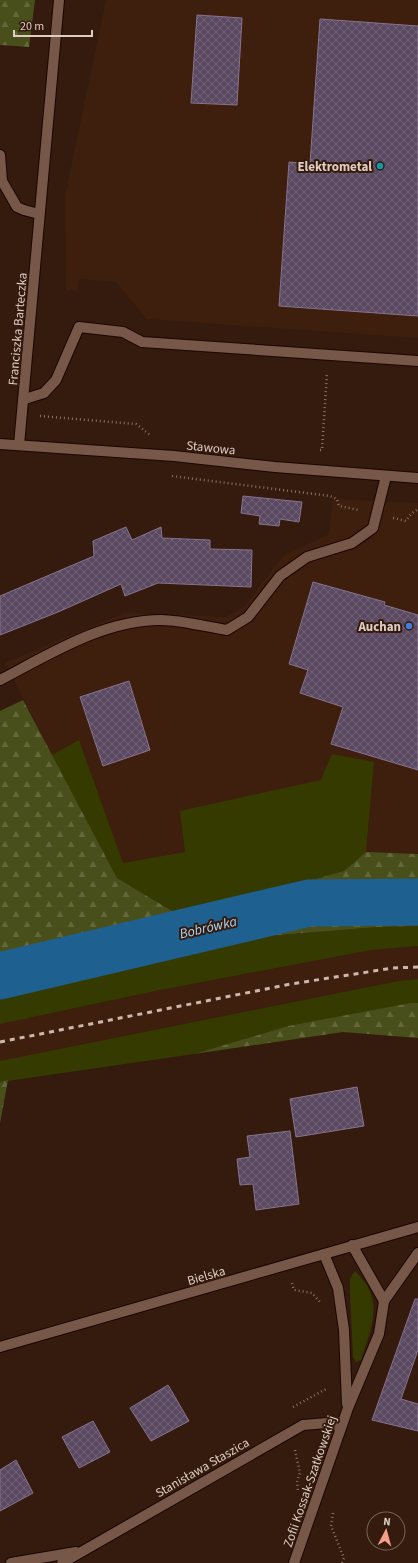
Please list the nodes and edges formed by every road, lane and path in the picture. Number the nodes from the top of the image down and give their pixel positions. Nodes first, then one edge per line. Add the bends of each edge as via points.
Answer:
1 (59, 0) edge
2 (0, 155) edge
3 (39, 214) junction
4 (328, 355) junction
5 (418, 361) edge
6 (24, 399) junction
7 (23, 415) junction
8 (154, 436) dead end
9 (0, 444) edge
10 (19, 445) junction
11 (315, 450) dead end
12 (166, 476) dead end
13 (386, 476) junction
14 (418, 478) edge
15 (418, 509) edge
16 (376, 514) junction
17 (0, 680) edge
18 (418, 1227) edge
19 (352, 1245) junction
20 (418, 1253) edge
21 (324, 1254) junction
22 (384, 1302) junction
23 (0, 1347) edge
24 (348, 1408) junction
25 (341, 1427) junction
26 (80, 1551) junction
27 (298, 1562) edge
28 (11, 1563) edge
29 (62, 1563) edge

1 - 3 street, Franciszka Barteczka
2 - 3 street via 2,181 17,207
3 - 6 street, Franciszka Barteczka
4 - 5 street
4 - 6 street via 142,342 124,332 79,327 56,380 44,393
4 - 11 path via 322,450
6 - 7 street, Franciszka Barteczka
7 - 8 path via 136,424
7 - 10 street, Franciszka Barteczka
9 - 10 street, Stawowa
10 - 13 street, Stawowa via 174,456
12 - 16 path via 330,496 337,499 339,506
13 - 14 street, Stawowa
13 - 16 street
15 - 16 path via 406,521
16 - 17 street via 373,528 352,542 307,557 280,576 248,617 227,630 162,620 114,626 63,647
18 - 19 street, Bielska
19 - 21 street, Bielska
19 - 22 street
20 - 22 street
21 - 23 street, Bielska
21 - 24 street via 338,1288 344,1330
22 - 24 street, Zofii Kossak-Szatkowskiej via 379,1334
24 - 25 street, Zofii Kossak-Szatkowskiej
25 - 26 street, Stanisława Staszica via 327,1423 303,1425
25 - 27 street, Zofii Kossak-Szatkowskiej
26 - 28 street, Stanisława Staszica
26 - 29 street, Stanisława Staszica

